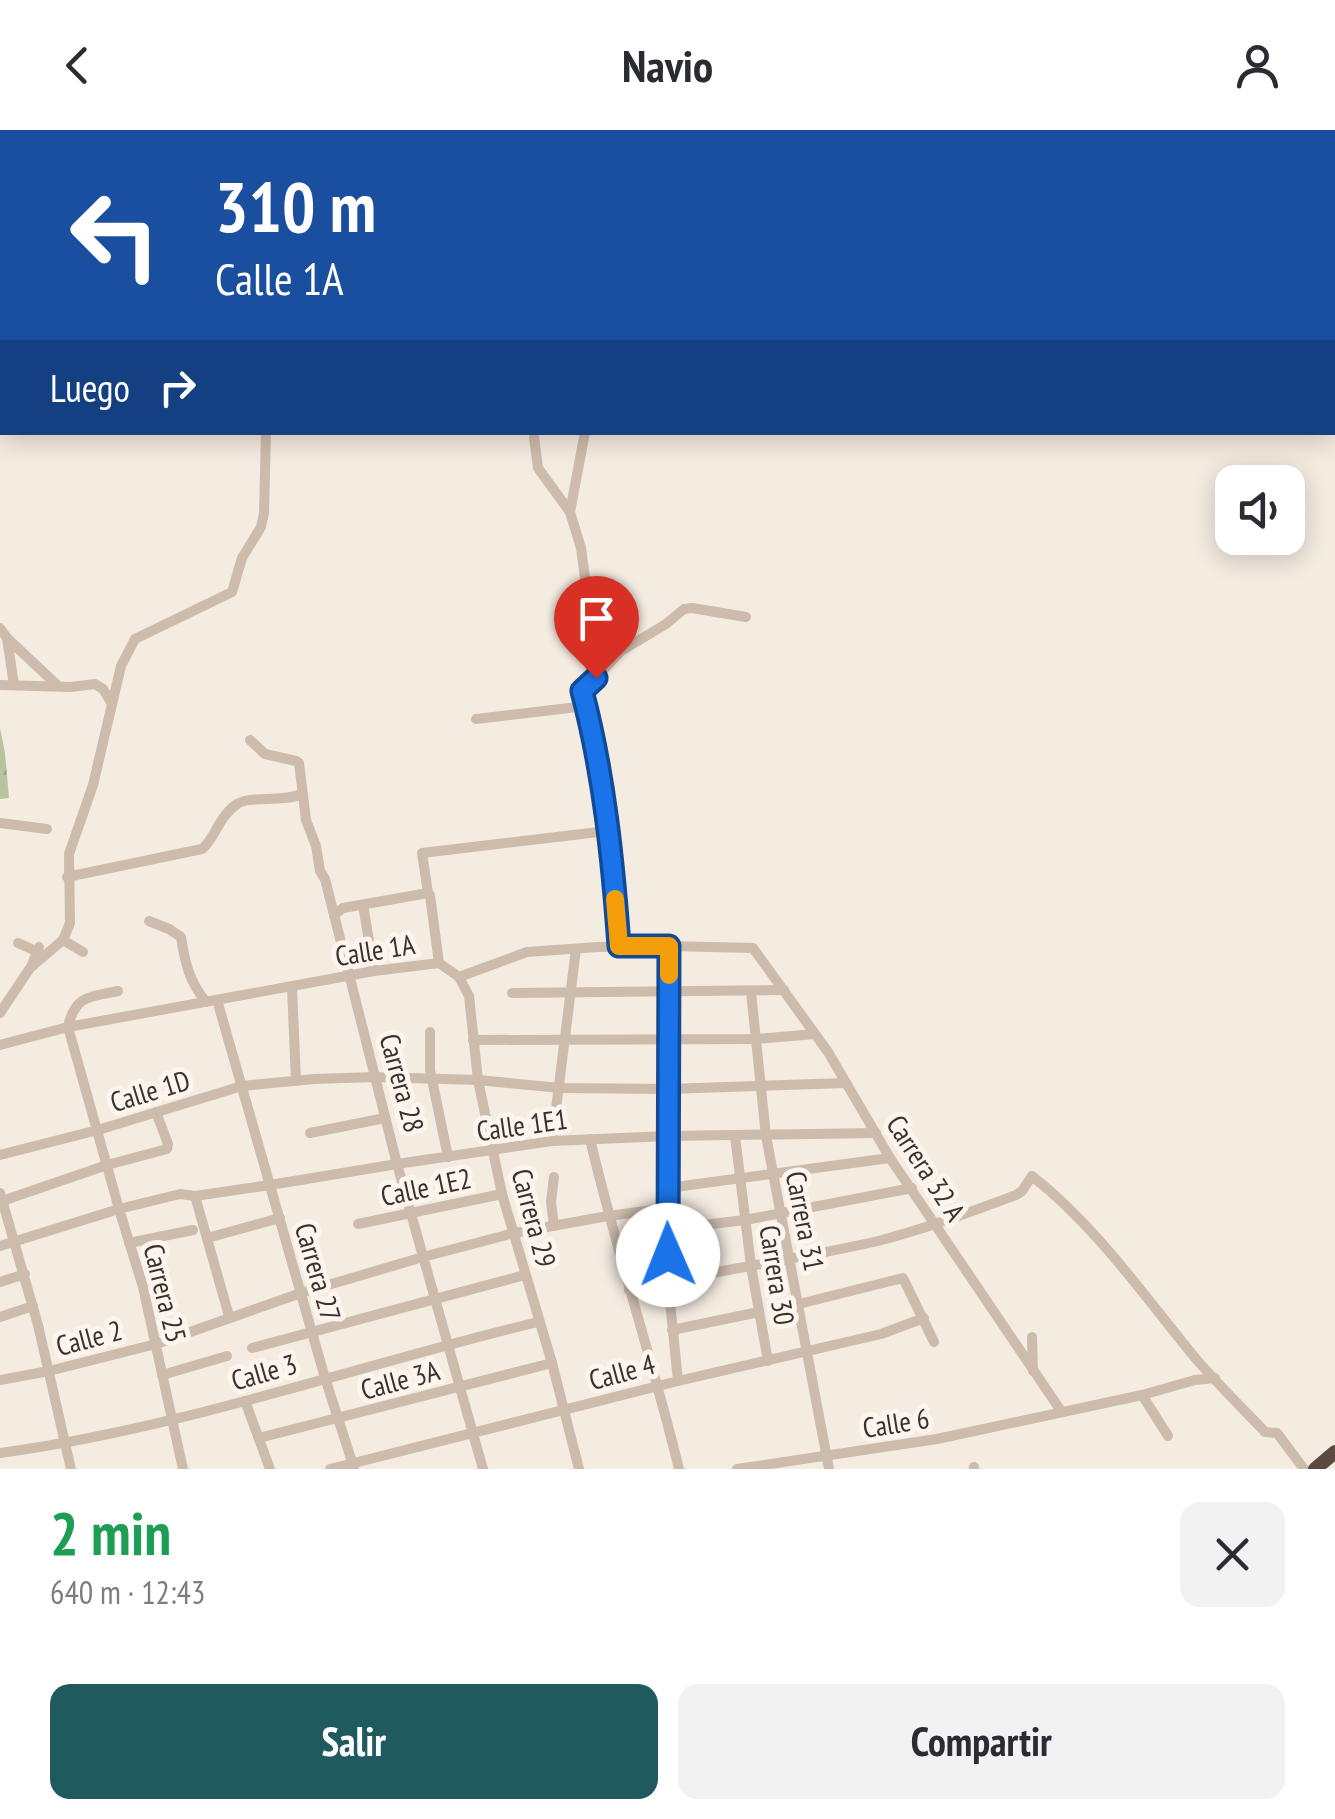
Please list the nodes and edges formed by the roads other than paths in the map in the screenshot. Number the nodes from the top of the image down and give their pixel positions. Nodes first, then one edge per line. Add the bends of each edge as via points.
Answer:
1 (266, 435) edge
2 (584, 435) edge
3 (534, 437) dead end
4 (570, 512) junction
5 (746, 616) dead end
6 (4, 633) edge
7 (118, 678) junction
8 (596, 678) junction
9 (14, 685) junction
10 (0, 686) edge
11 (58, 686) junction
12 (100, 686) junction
13 (112, 704) junction
14 (586, 706) junction
15 (476, 720) dead end
16 (250, 740) dead end
17 (302, 794) junction
18 (0, 823) edge
19 (47, 829) dead end
20 (607, 831) junction
21 (68, 877) junction
22 (428, 893) junction
23 (362, 905) junction
24 (334, 915) junction
25 (150, 921) dead end
26 (618, 926) junction
27 (63, 940) junction
28 (18, 942) dead end
29 (369, 944) junction
30 (619, 946) junction
31 (669, 946) junction
32 (598, 947) junction
33 (576, 948) junction
34 (82, 952) dead end
35 (439, 963) junction
36 (30, 968) junction
37 (348, 970) junction
38 (374, 971) junction
39 (460, 976) junction
40 (292, 988) junction
41 (784, 990) junction
42 (118, 991) dead end
43 (669, 992) junction
44 (751, 992) junction
45 (512, 993) dead end
46 (570, 993) junction
47 (211, 1001) junction
48 (0, 1013) edge
49 (68, 1026) junction
50 (430, 1032) dead end
51 (815, 1034) junction
52 (669, 1038) junction
53 (755, 1039) junction
54 (473, 1040) junction
55 (564, 1040) junction
56 (0, 1045) edge
57 (374, 1077) junction
58 (434, 1079) junction
59 (478, 1080) junction
60 (296, 1081) junction
61 (845, 1083) junction
62 (242, 1086) junction
63 (759, 1087) junction
64 (560, 1088) junction
65 (668, 1090) junction
66 (156, 1112) junction
67 (385, 1118) junction
68 (98, 1130) junction
69 (310, 1133) dead end
70 (876, 1133) junction
71 (668, 1136) junction
72 (735, 1136) junction
73 (766, 1136) junction
74 (590, 1138) junction
75 (552, 1142) junction
76 (493, 1151) junction
77 (0, 1155) edge
78 (448, 1157) junction
79 (890, 1158) junction
80 (397, 1164) junction
81 (107, 1165) junction
82 (773, 1176) junction
83 (554, 1178) dead end
84 (740, 1180) junction
85 (270, 1185) junction
86 (668, 1188) junction
87 (912, 1188) junction
88 (502, 1194) junction
89 (195, 1196) junction
90 (2, 1202) edge
91 (668, 1208) junction
92 (118, 1209) junction
93 (412, 1214) junction
94 (780, 1214) junction
95 (608, 1216) junction
96 (280, 1218) junction
97 (745, 1220) junction
98 (358, 1224) dead end
99 (936, 1225) junction
100 (554, 1226) junction
101 (669, 1229) junction
102 (193, 1230) dead end
103 (514, 1233) junction
104 (208, 1238) junction
105 (15, 1241) junction
106 (129, 1243) junction
107 (0, 1246) edge
108 (423, 1256) junction
109 (790, 1260) junction
110 (751, 1266) junction
111 (25, 1274) junction
112 (526, 1276) junction
113 (668, 1281) junction
114 (0, 1282) edge
115 (629, 1290) junction
116 (301, 1293) junction
117 (435, 1299) junction
118 (799, 1304) junction
119 (33, 1306) junction
120 (759, 1312) junction
121 (230, 1316) junction
122 (0, 1318) edge
123 (924, 1318) junction
124 (538, 1322) junction
125 (672, 1330) junction
126 (313, 1333) junction
127 (1032, 1336) dead end
128 (934, 1342) dead end
129 (156, 1344) junction
130 (448, 1344) junction
131 (252, 1348) dead end
132 (808, 1351) junction
133 (228, 1356) dead end
134 (768, 1361) junction
135 (1198, 1362) junction
136 (552, 1363) junction
137 (49, 1371) junction
138 (1033, 1372) junction
139 (162, 1375) junction
140 (325, 1378) junction
141 (1215, 1378) junction
142 (0, 1380) edge
143 (678, 1380) junction
144 (1196, 1380) junction
145 (659, 1386) junction
146 (459, 1388) junction
147 (1142, 1395) junction
148 (245, 1401) junction
149 (564, 1410) junction
150 (1061, 1411) junction
151 (340, 1418) junction
152 (172, 1420) junction
153 (472, 1432) junction
154 (1168, 1436) dead end
155 (258, 1438) junction
156 (66, 1444) junction
157 (1335, 1452) edge
158 (0, 1453) edge
159 (828, 1463) edge
160 (353, 1466) edge
161 (266, 1468) edge
162 (1315, 1468) edge
163 (71, 1469) edge
164 (183, 1469) edge
165 (330, 1469) edge
166 (483, 1469) edge
167 (579, 1469) edge
168 (679, 1469) edge
169 (736, 1469) edge

1 - 7 street via 264,513 232,592 135,639
2 - 4 street
3 - 4 street via 538,468
4 - 8 street via 585,578 584,653
5 - 8 street via 684,609 620,650
6 - 9 street
6 - 11 street
7 - 12 street
7 - 13 street
8 - 14 street via 582,691
9 - 10 street
9 - 11 street
11 - 12 street
12 - 13 street
13 - 21 street
14 - 15 street
14 - 20 street
16 - 17 street, Carrera 28 via 265,754 296,761
17 - 21 street via 238,803 202,849
17 - 24 street, Carrera 28
18 - 19 street
20 - 22 street via 422,853
20 - 26 street
21 - 27 street via 70,924
22 - 23 street
22 - 35 street
23 - 24 street
23 - 29 street
24 - 37 street, Carrera 28
25 - 47 street, Carrera 27 via 182,938 192,984
26 - 30 street
26 - 32 street
27 - 34 street
27 - 36 street
28 - 36 street via 38,949
29 - 37 street via 357,950
29 - 38 street
30 - 31 street
30 - 32 street
31 - 41 street, Carrera 32 A via 754,949
31 - 43 street
32 - 33 street
33 - 39 street via 527,952
33 - 46 street
35 - 38 street, Calle 1A
35 - 39 street, Calle 1A
36 - 48 street
37 - 38 street, Calle 1A
37 - 40 street, Calle 1A
37 - 57 street, Carrera 28
39 - 54 street, Carrera 29
40 - 47 street, Calle 1A
40 - 60 street
41 - 44 street
41 - 51 street, Carrera 32 A
42 - 49 street via 79,1002
43 - 44 street
43 - 46 street
43 - 52 street
44 - 53 street, Carrera 31
45 - 46 street
46 - 55 street
47 - 49 street, Calle 1A
47 - 62 street, Carrera 27
49 - 56 street, Calle 1A
49 - 68 street, Carrera 25
50 - 58 street
51 - 53 street
51 - 61 street, Carrera 32 A
52 - 53 street
52 - 55 street
52 - 65 street
53 - 63 street, Carrera 31
54 - 55 street
54 - 59 street, Carrera 29
55 - 64 street
57 - 58 street, Calle 1D
57 - 60 street, Calle 1D
57 - 67 street, Carrera 28
58 - 59 street, Calle 1D
58 - 78 street
59 - 64 street, Calle 1D
59 - 76 street, Carrera 29
60 - 62 street, Calle 1D
61 - 63 street, Calle 1D
61 - 70 street, Carrera 32 A
62 - 66 street, Calle 1D
62 - 85 street, Carrera 27
63 - 65 street, Calle 1D
63 - 73 street, Carrera 31
64 - 65 street, Calle 1D
64 - 75 street
65 - 71 street
66 - 68 street, Calle 1D
66 - 81 street via 168,1147
67 - 69 street
67 - 80 street, Carrera 28
68 - 77 street, Calle 1D
68 - 81 street, Carrera 25
70 - 73 street, Calle 1E1
70 - 79 street, Carrera 32 A
71 - 72 street, Calle 1E1
71 - 74 street, Calle 1E1
71 - 86 street
72 - 73 street, Calle 1E1
72 - 84 street, Carrera 30
73 - 82 street, Carrera 31
74 - 75 street, Calle 1E1
74 - 95 street
75 - 76 street, Calle 1E1
76 - 78 street, Calle 1E1
76 - 88 street, Carrera 29
78 - 80 street, Calle 1E1
79 - 82 street
79 - 87 street, Carrera 32 A
80 - 85 street, Calle 1E1
80 - 93 street, Carrera 28
81 - 90 street
81 - 92 street, Carrera 25
82 - 84 street
82 - 94 street, Carrera 31
83 - 100 street
84 - 86 street
84 - 97 street, Carrera 30
85 - 89 street, Calle 1E1
85 - 96 street, Carrera 27
86 - 91 street
87 - 94 street
87 - 99 street, Carrera 32 A
88 - 93 street, Calle 1E2
88 - 103 street, Carrera 29
89 - 92 street, Calle 1E1
89 - 104 street
90 - 105 street
91 - 95 street
91 - 101 street
92 - 105 street, Calle 1E1
92 - 106 street, Carrera 25
93 - 98 street, Calle 1E2
93 - 108 street, Carrera 28
94 - 97 street
94 - 109 street, Carrera 31
95 - 100 street
95 - 115 street
96 - 104 street
96 - 116 street, Carrera 27
97 - 101 street
97 - 110 street, Carrera 30
99 - 109 street
99 - 135 street via 1019,1194 1032,1176 1069,1206
99 - 138 street, Carrera 32 A
100 - 103 street
101 - 113 street
102 - 106 street
103 - 108 street
103 - 112 street, Carrera 29
104 - 121 street
105 - 107 street, Calle 1E1
105 - 111 street
106 - 129 street, Carrera 25
108 - 116 street
108 - 117 street, Carrera 28
109 - 110 street
109 - 118 street, Carrera 31
110 - 113 street
110 - 120 street, Carrera 30
111 - 114 street
111 - 119 street
112 - 117 street
112 - 124 street, Carrera 29
113 - 115 street
113 - 125 street
115 - 145 street
116 - 121 street, Calle 2
116 - 126 street, Carrera 27
117 - 126 street
117 - 130 street, Carrera 28
118 - 123 street via 902,1278
118 - 132 street, Carrera 31
119 - 122 street
119 - 137 street
120 - 125 street
120 - 134 street, Carrera 30
121 - 129 street, Calle 2
123 - 128 street
123 - 132 street, Calle 4
124 - 130 street, Calle 3
124 - 136 street, Carrera 29
125 - 143 street
126 - 131 street
126 - 140 street, Carrera 27
127 - 138 street
129 - 137 street, Calle 2
129 - 139 street, Carrera 25
130 - 140 street, Calle 3
130 - 146 street, Carrera 28
132 - 134 street, Calle 4
132 - 159 street, Carrera 31
133 - 139 street
134 - 143 street, Calle 4
135 - 141 street
135 - 144 street
136 - 146 street, Calle 3A
136 - 149 street, Carrera 29
137 - 142 street, Calle 2
137 - 156 street
138 - 150 street, Carrera 32 A
139 - 152 street, Carrera 25
140 - 148 street, Calle 3
140 - 151 street, Carrera 27
141 - 144 street, Calle 6
141 - 162 street via 1266,1432 1276,1433
143 - 145 street, Calle 4
144 - 147 street, Calle 6
145 - 149 street, Calle 4
145 - 168 street
146 - 151 street, Calle 3A
146 - 153 street, Carrera 28
147 - 150 street, Calle 6
147 - 154 street
148 - 152 street, Calle 3
148 - 155 street
149 - 153 street, Calle 4
149 - 167 street, Carrera 29
150 - 159 street, Calle 6
151 - 155 street, Calle 3A
151 - 160 street, Carrera 27
152 - 156 street, Calle 3
152 - 164 street, Carrera 25
153 - 160 street, Calle 4
153 - 166 street, Carrera 28
155 - 161 street
156 - 158 street, Calle 3
156 - 163 street
157 - 162 highway
159 - 169 street, Calle 6
160 - 165 street, Calle 4

